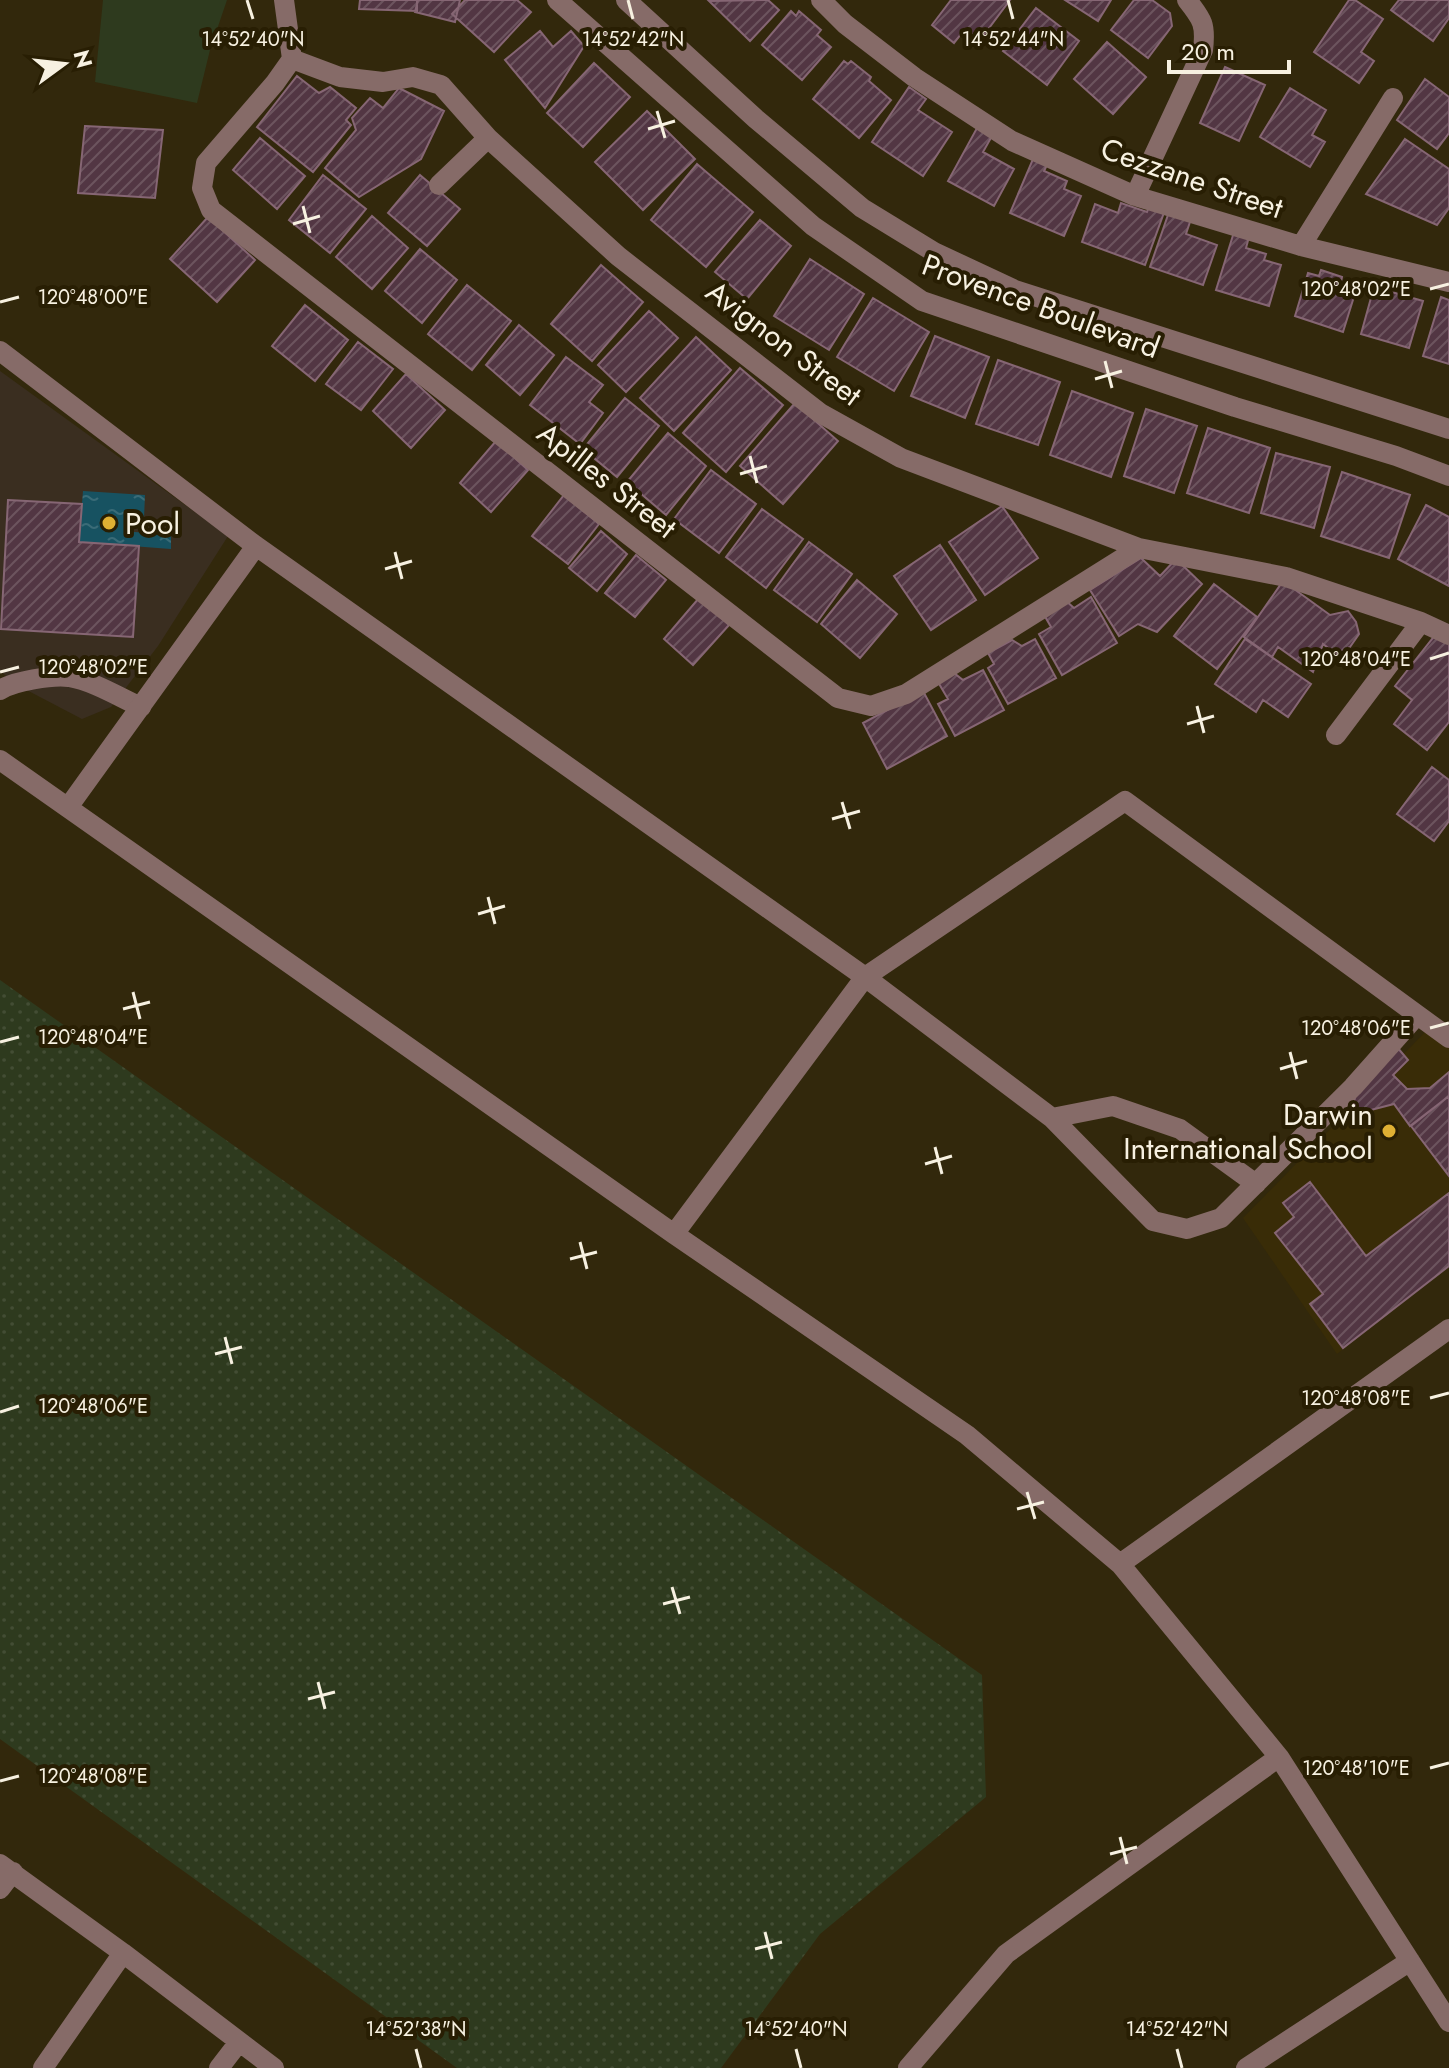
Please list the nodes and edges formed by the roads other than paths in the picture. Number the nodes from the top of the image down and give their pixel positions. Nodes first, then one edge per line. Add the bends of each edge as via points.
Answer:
1 (284, 0) edge
2 (557, 0) edge
3 (626, 0) edge
4 (821, 0) edge
5 (1187, 0) edge
6 (292, 59) junction
7 (1393, 98) dead end
8 (488, 138) junction
9 (439, 185) dead end
10 (1135, 196) junction
11 (1301, 246) junction
12 (1449, 282) edge
13 (0, 351) edge
14 (1449, 429) edge
15 (1449, 476) edge
16 (256, 546) junction
17 (1139, 548) junction
18 (1421, 622) junction
19 (1449, 635) edge
20 (0, 690) edge
21 (141, 707) junction
22 (1336, 735) dead end
23 (0, 760) edge
24 (69, 806) junction
25 (865, 977) junction
26 (1417, 1015) junction
27 (1449, 1038) edge
28 (1052, 1118) junction
29 (1256, 1184) junction
30 (674, 1234) junction
31 (1449, 1329) edge
32 (1120, 1564) junction
33 (1279, 1757) junction
34 (6, 1868) edge
35 (0, 1889) edge
36 (123, 1953) junction
37 (1410, 1961) junction
38 (1449, 2022) edge
39 (239, 2042) junction
40 (43, 2068) edge
41 (219, 2068) edge
42 (274, 2068) edge
43 (908, 2068) edge
44 (1246, 2068) edge

1 - 6 street
2 - 15 street, Provence Boulevard via 813,226 922,301
3 - 14 street, Provence Boulevard via 862,208 934,252 1015,290
4 - 10 street, Cezzane Street via 914,77 1012,141
5 - 10 street via 1205,30 1203,50
6 - 8 street, Avignon Street via 340,77 383,82 413,77 441,85
6 - 17 street, Apilles Street via 206,163 202,188 211,210 838,698 871,706 906,694
7 - 11 street
8 - 9 street
8 - 17 street, Avignon Street via 618,256 820,413 901,458
10 - 11 street, Cezzane Street
11 - 12 street, Cezzane Street
13 - 16 street
16 - 21 street
16 - 25 street
17 - 18 street, Avignon Street via 1286,577
18 - 19 street, Avignon Street
18 - 22 street
20 - 21 street via 31,680 68,677
21 - 24 street
23 - 24 street
24 - 30 street
25 - 26 street via 1125,801
25 - 28 street
25 - 30 street
26 - 27 street
26 - 29 street
28 - 29 street via 1113,1106 1180,1129
28 - 29 street via 1153,1221 1187,1229 1221,1218
30 - 32 street via 967,1435
31 - 32 street
32 - 33 street
33 - 37 street
33 - 43 street via 1006,1954
34 - 35 street
34 - 36 street
36 - 39 street
36 - 40 street
37 - 38 street
37 - 44 street
39 - 41 street
39 - 42 street

